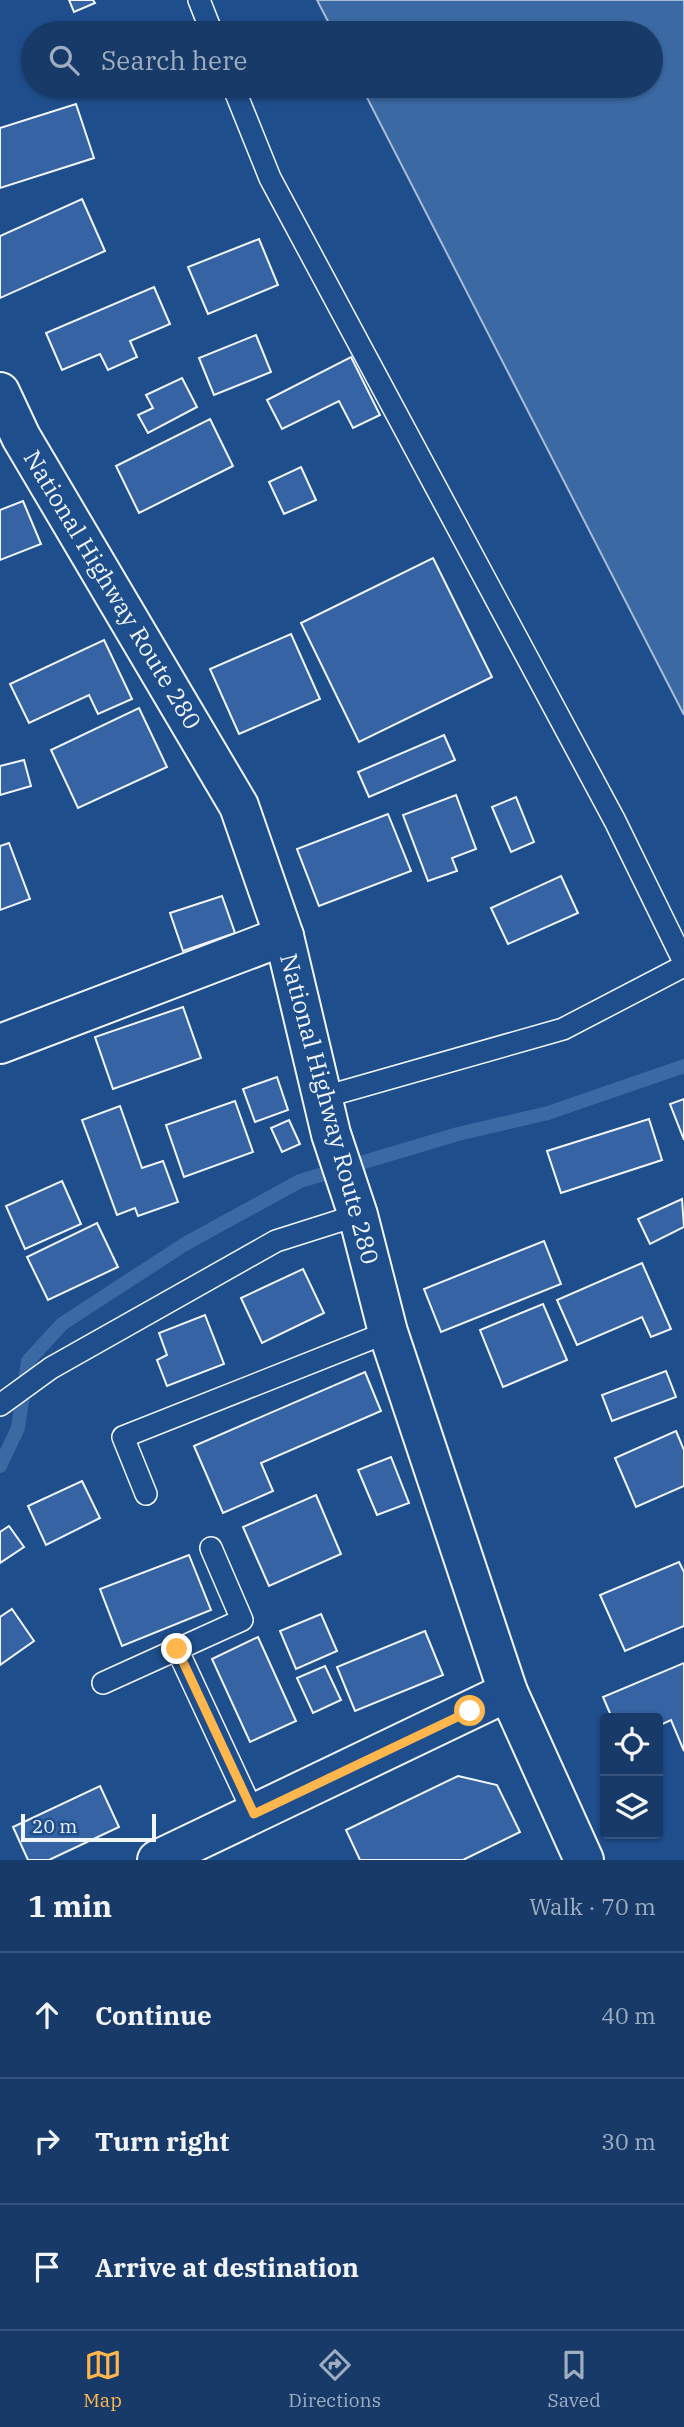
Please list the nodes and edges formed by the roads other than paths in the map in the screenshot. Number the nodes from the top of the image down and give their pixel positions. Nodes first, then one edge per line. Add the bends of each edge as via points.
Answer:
1 (199, 0) edge
2 (207, 21) edge
3 (238, 98) edge
4 (0, 392) edge
5 (284, 936) junction
6 (684, 964) edge
7 (0, 1044) edge
8 (324, 1097) junction
9 (355, 1208) junction
10 (388, 1332) junction
11 (0, 1405) edge
12 (146, 1494) dead end
13 (211, 1548) dead end
14 (177, 1649) junction
15 (103, 1683) dead end
16 (508, 1692) junction
17 (254, 1814) junction
18 (158, 1860) edge
19 (584, 1860) edge

1 - 2 lane
3 - 6 lane via 270,178 615,821
4 - 5 main road, National Highway Route 280 via 21,437 239,806
5 - 7 main road
5 - 8 main road, National Highway Route 280
6 - 8 lane via 563,1029
8 - 9 main road, National Highway Route 280
9 - 10 main road, National Highway Route 280
9 - 11 lane via 276,1241 51,1368
10 - 12 lane via 123,1437
10 - 16 main road, National Highway Route 280
13 - 14 lane via 242,1620
14 - 15 lane
14 - 17 lane
16 - 17 main road
16 - 19 main road, National Highway Route 280
17 - 18 main road

